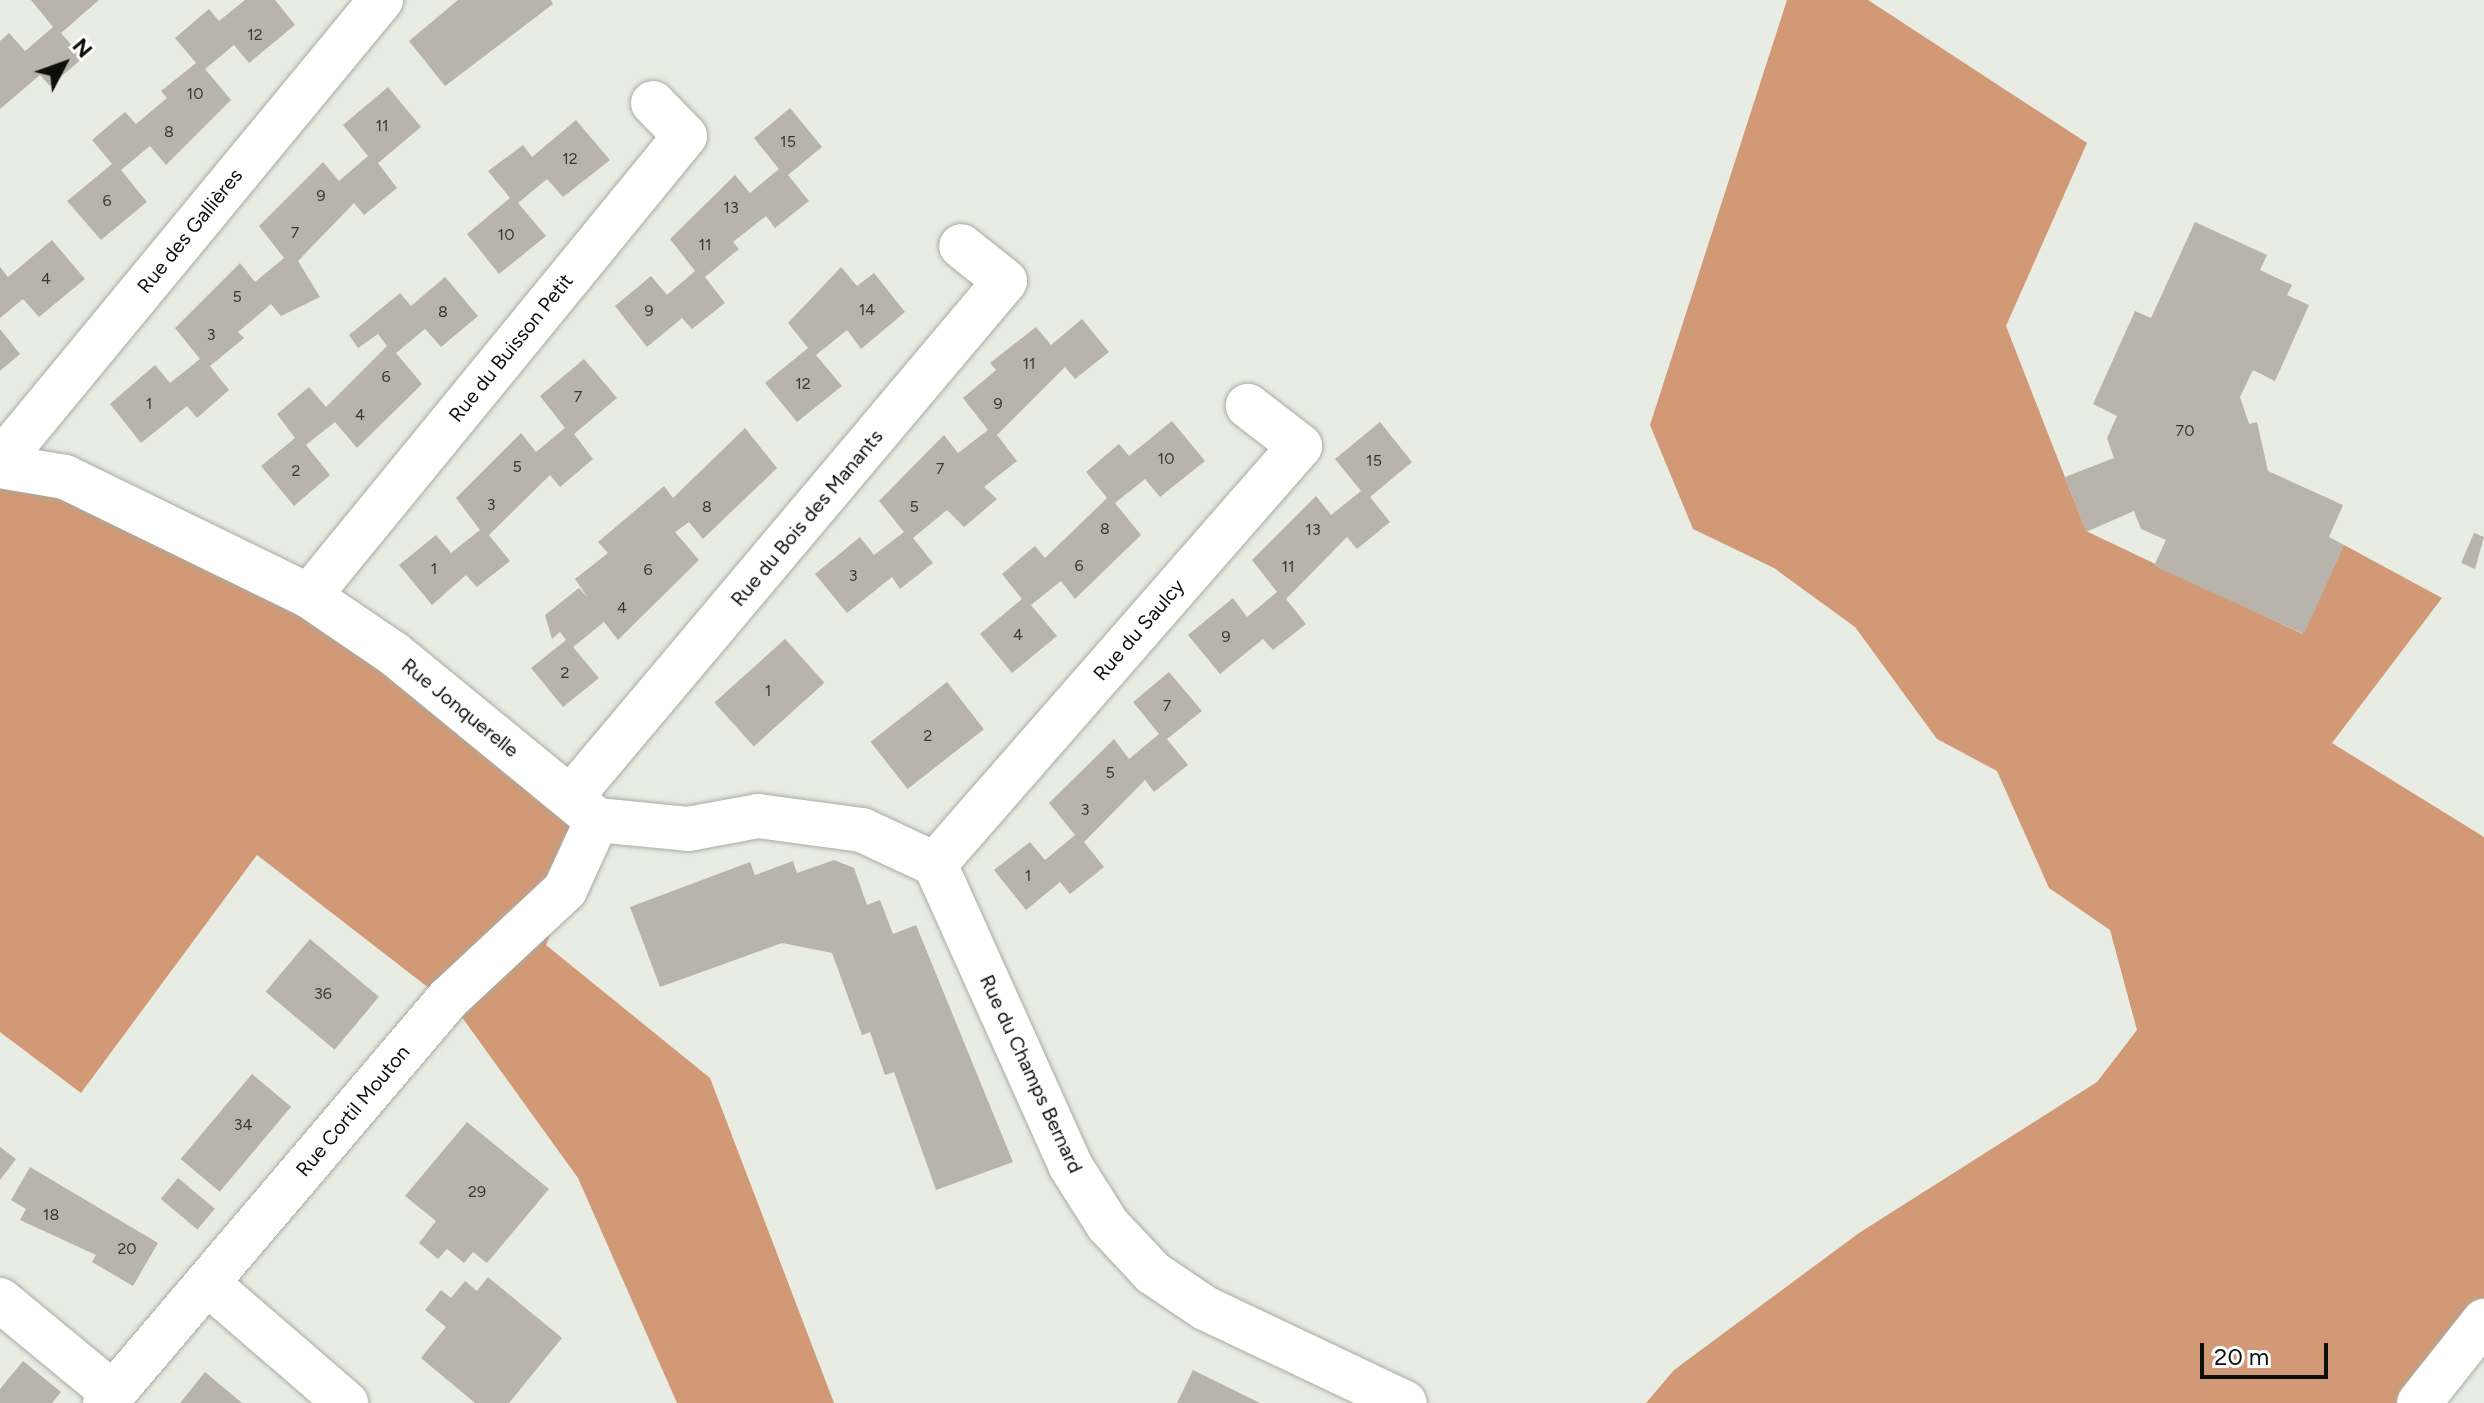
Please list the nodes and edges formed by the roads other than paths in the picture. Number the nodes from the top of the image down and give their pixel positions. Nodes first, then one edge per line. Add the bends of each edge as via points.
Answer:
1 (381, 0) edge
2 (653, 103) dead end
3 (961, 246) dead end
4 (1248, 406) dead end
5 (0, 464) edge
6 (309, 596) junction
7 (584, 809) junction
8 (935, 864) junction
9 (207, 1283) junction
10 (0, 1300) edge
11 (2484, 1321) edge
12 (109, 1398) edge
13 (346, 1403) edge
14 (1405, 1403) edge
15 (2419, 1403) edge

1 - 5 street, Rue des Gallières
2 - 6 street, Rue du Buisson Petit via 685,136
3 - 7 street, Rue du Bois des Manants via 1005,281
4 - 8 street, Rue du Saulcy via 1300,446
5 - 6 street, Rue Jonquerelle via 65,477
6 - 7 street, Rue Jonquerelle via 393,653
7 - 8 street via 688,829 758,816 862,830
7 - 9 street, Rue Cortil Mouton via 565,890 448,999
8 - 14 street, Rue du Champs Bernard via 1070,1165 1108,1225 1153,1273 1205,1308
9 - 12 street, Rue Cortil Mouton
9 - 13 street
10 - 12 street
11 - 15 street

